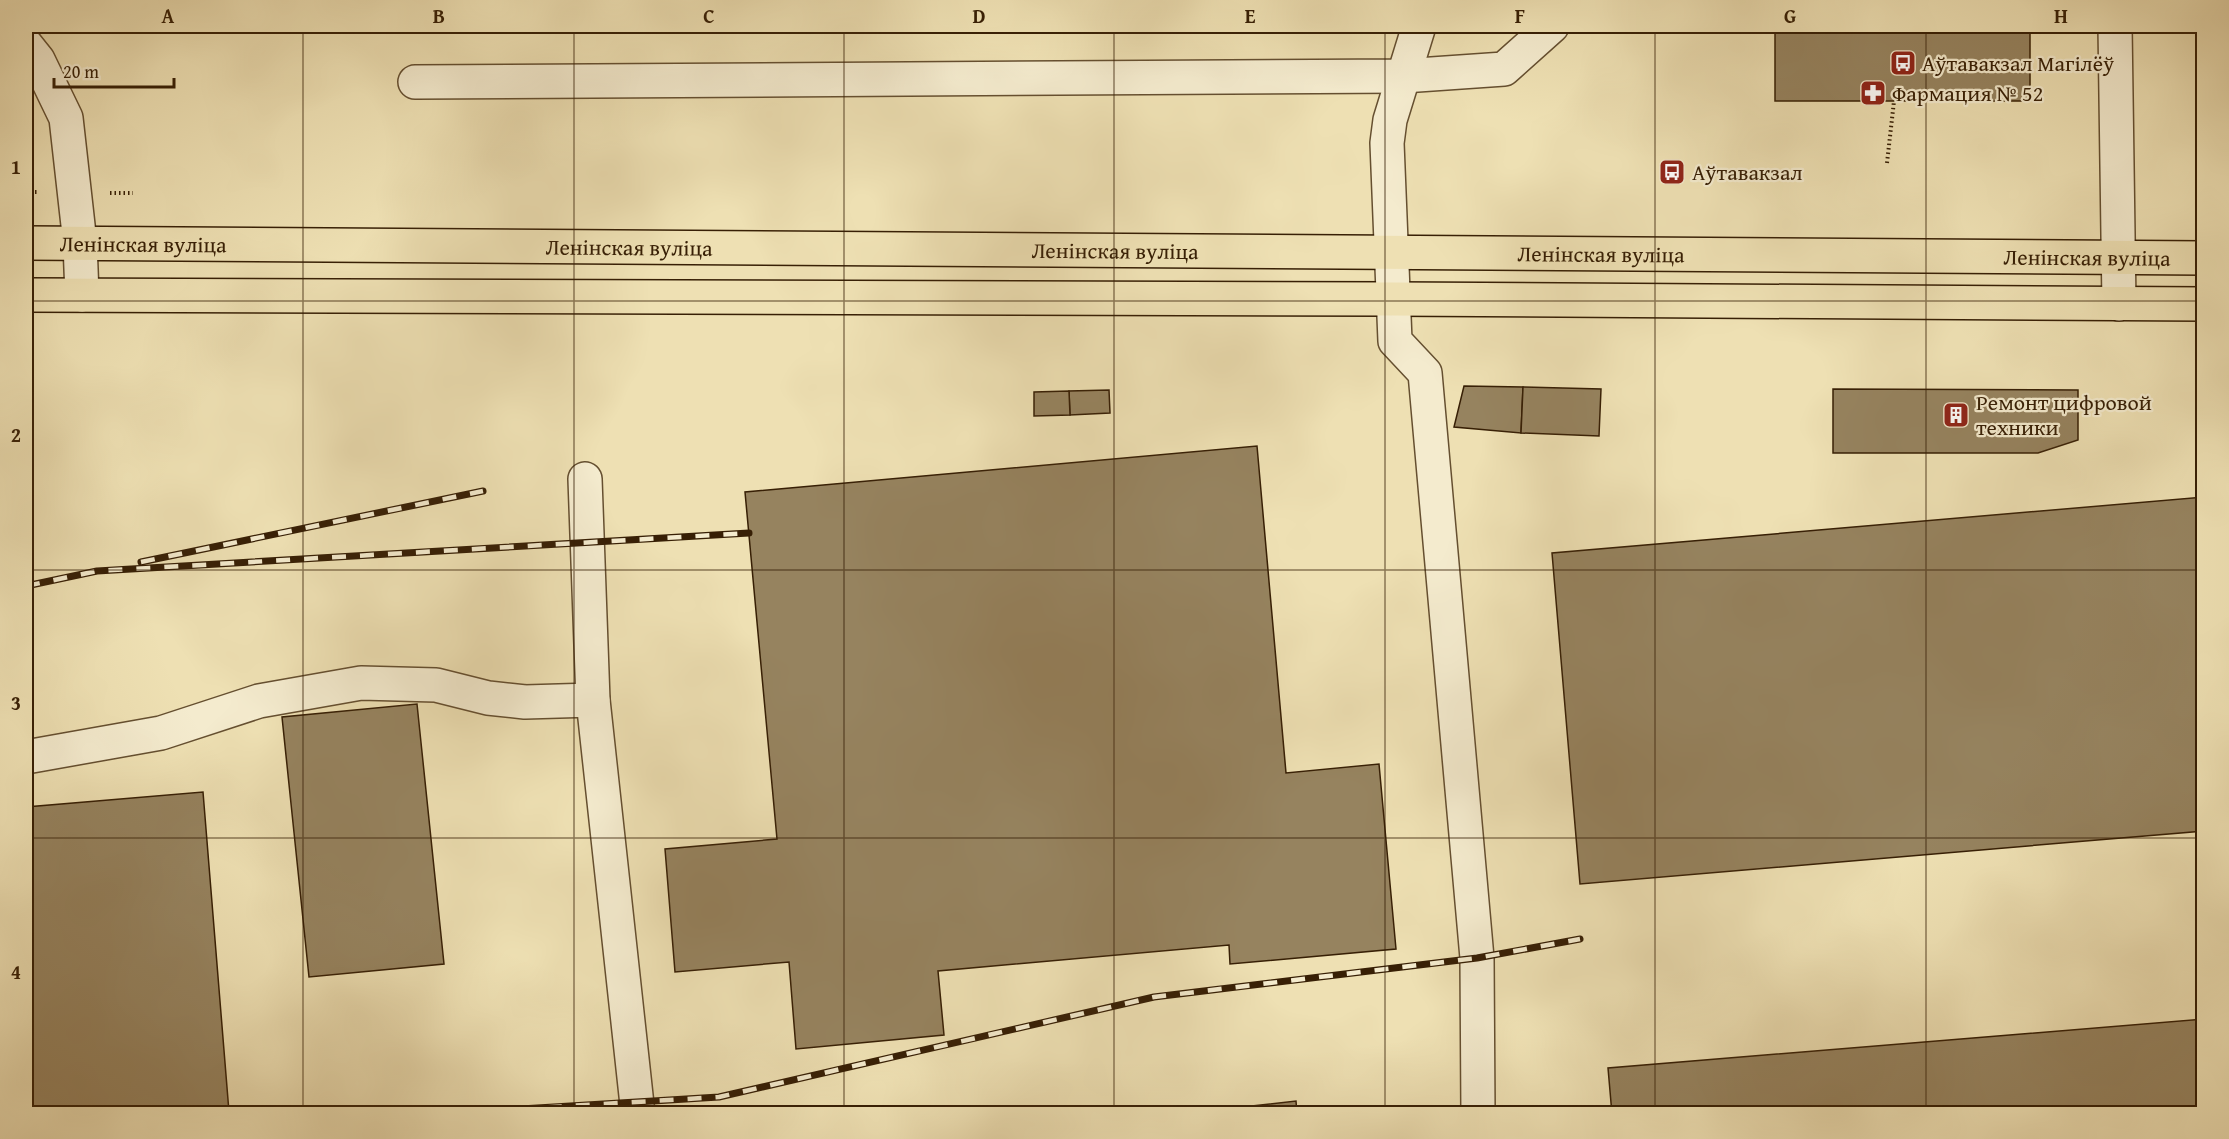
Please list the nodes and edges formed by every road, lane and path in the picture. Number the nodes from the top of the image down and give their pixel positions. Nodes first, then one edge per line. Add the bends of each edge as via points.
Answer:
1 (1419, 26) edge
2 (1552, 26) edge
3 (2115, 26) edge
4 (26, 45) edge
5 (1403, 76) junction
6 (415, 82) dead end
7 (1894, 101) dead end
8 (1887, 163) dead end
9 (26, 243) edge
10 (80, 243) junction
11 (1392, 252) junction
12 (2118, 257) junction
13 (2204, 258) edge
14 (26, 295) edge
15 (82, 295) junction
16 (1393, 299) junction
17 (2119, 304) junction
18 (2204, 304) edge
19 (585, 479) dead end
20 (593, 700) junction
21 (26, 757) edge
22 (638, 1113) edge
23 (1478, 1113) edge

1 - 5 street
2 - 5 street via 1504,69
3 - 12 street
4 - 10 street via 38,60 66,118
5 - 6 street
5 - 11 street via 1387,143
7 - 8 path
9 - 10 main road, Ленінская вуліца
10 - 11 main road, Ленінская вуліца
10 - 15 street
11 - 12 main road, Ленінская вуліца
11 - 16 street
12 - 13 main road, Ленінская вуліца
12 - 17 street
14 - 15 main road, Ленінская вуліца
15 - 16 main road, Ленінская вуліца
16 - 17 main road, Ленінская вуліца
16 - 23 street via 1395,341 1425,374 1477,958
17 - 18 main road, Ленінская вуліца
19 - 20 street
20 - 21 street via 525,702 488,698 436,685 361,682 259,701 161,733
20 - 22 street

